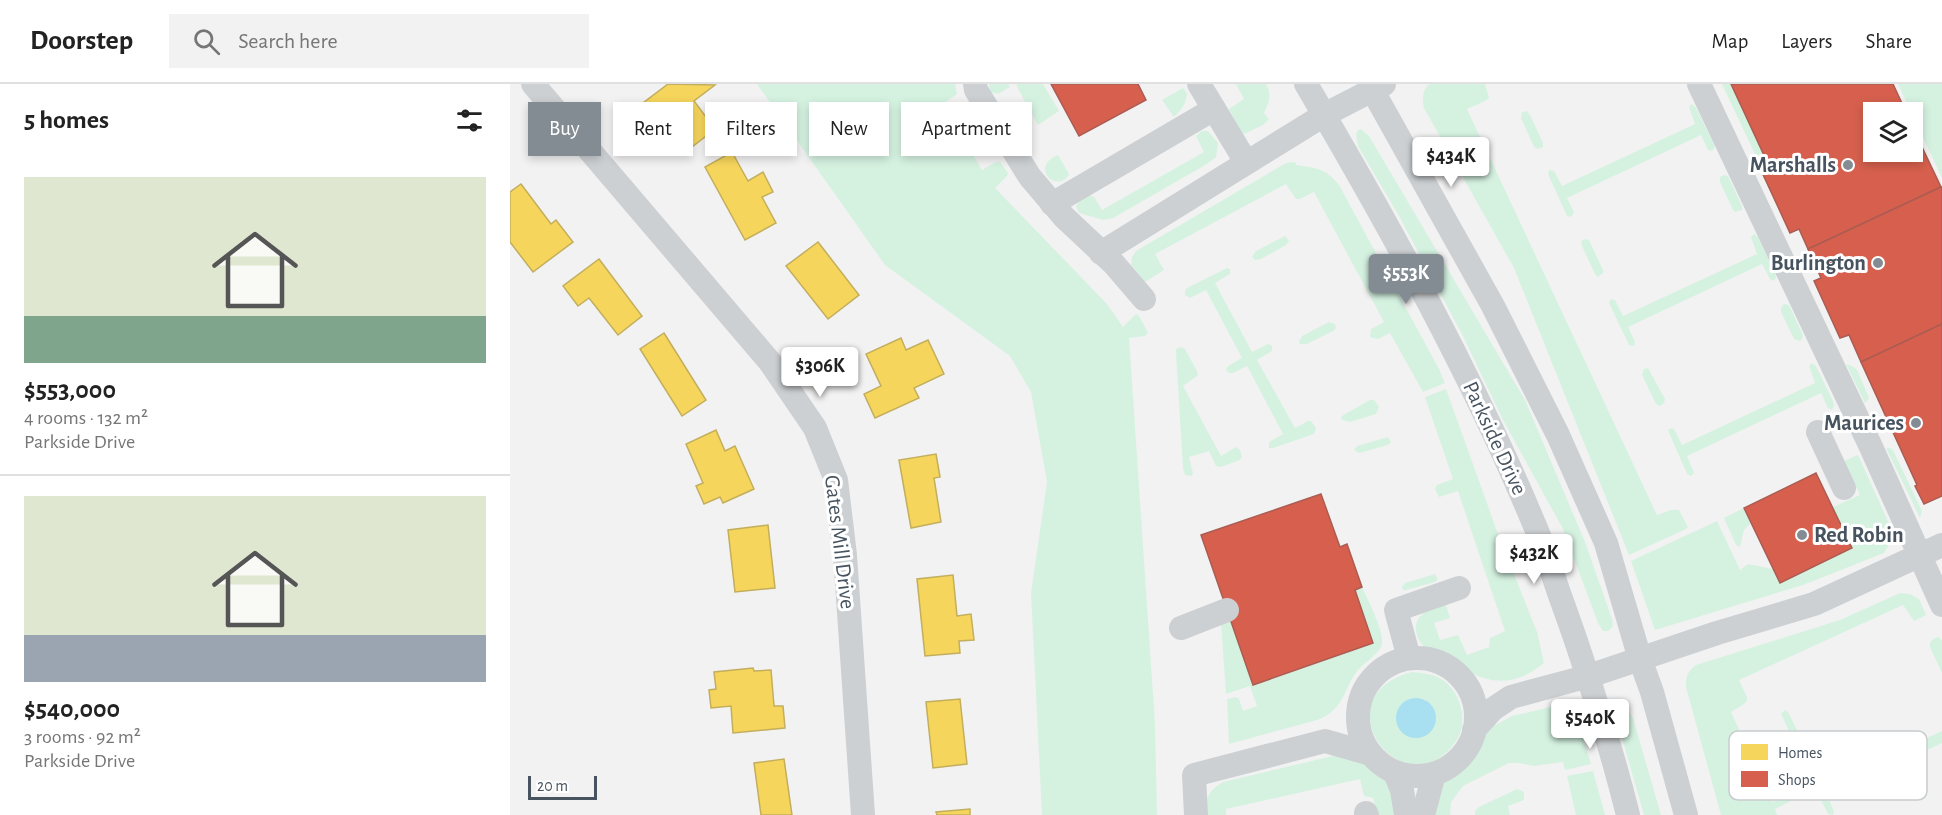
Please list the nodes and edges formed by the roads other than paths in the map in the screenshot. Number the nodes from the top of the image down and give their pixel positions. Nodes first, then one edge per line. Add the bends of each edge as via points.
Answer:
1 (532, 84) edge
2 (975, 84) edge
3 (1199, 84) edge
4 (1306, 84) edge
5 (1699, 84) edge
6 (1375, 86) edge
7 (1214, 109) junction
8 (1324, 115) junction
9 (1246, 162) junction
10 (1053, 204) junction
11 (1101, 253) junction
12 (1144, 299) dead end
13 (1818, 432) dead end
14 (1844, 488) dead end
15 (1942, 545) edge
16 (1918, 555) junction
17 (1459, 588) dead end
18 (1942, 605) edge
19 (1227, 610) dead end
20 (1181, 628) dead end
21 (1409, 658) junction
22 (1640, 659) junction
23 (1589, 676) junction
24 (1464, 681) junction
25 (1511, 698) junction
26 (1359, 706) junction
27 (1474, 730) junction
28 (1325, 741) junction
29 (1371, 754) junction
30 (1395, 773) junction
31 (1434, 774) junction
32 (863, 815) edge
33 (1196, 815) edge
34 (1406, 815) edge
35 (1423, 815) edge
36 (1628, 815) edge
37 (1686, 815) edge

1 - 32 street, Gates Mill Drive via 770,362 815,428 836,480
2 - 10 street via 1030,177
3 - 7 street
4 - 8 street, Parkside Drive
5 - 16 street
6 - 8 street
6 - 22 street via 1558,435 1606,543
7 - 9 street
7 - 10 street
8 - 9 street
8 - 23 street, Parkside Drive via 1476,394 1536,527
9 - 11 street
10 - 11 street
11 - 12 street
13 - 14 street
15 - 16 street
16 - 18 street
16 - 22 street via 1814,604
17 - 21 street via 1396,610
19 - 20 street
21 - 24 street via 1431,659 1449,667
21 - 26 street via 1376,674 1364,690
22 - 23 street
22 - 37 street
23 - 25 street
23 - 36 street, Parkside Drive
24 - 25 street via 1485,693
24 - 27 street via 1473,699
25 - 27 street via 1493,709
26 - 28 street
26 - 29 street via 1359,729
27 - 31 street via 1464,753
28 - 29 street
28 - 33 street via 1194,775
29 - 30 street
30 - 31 street
30 - 34 street
31 - 35 street

